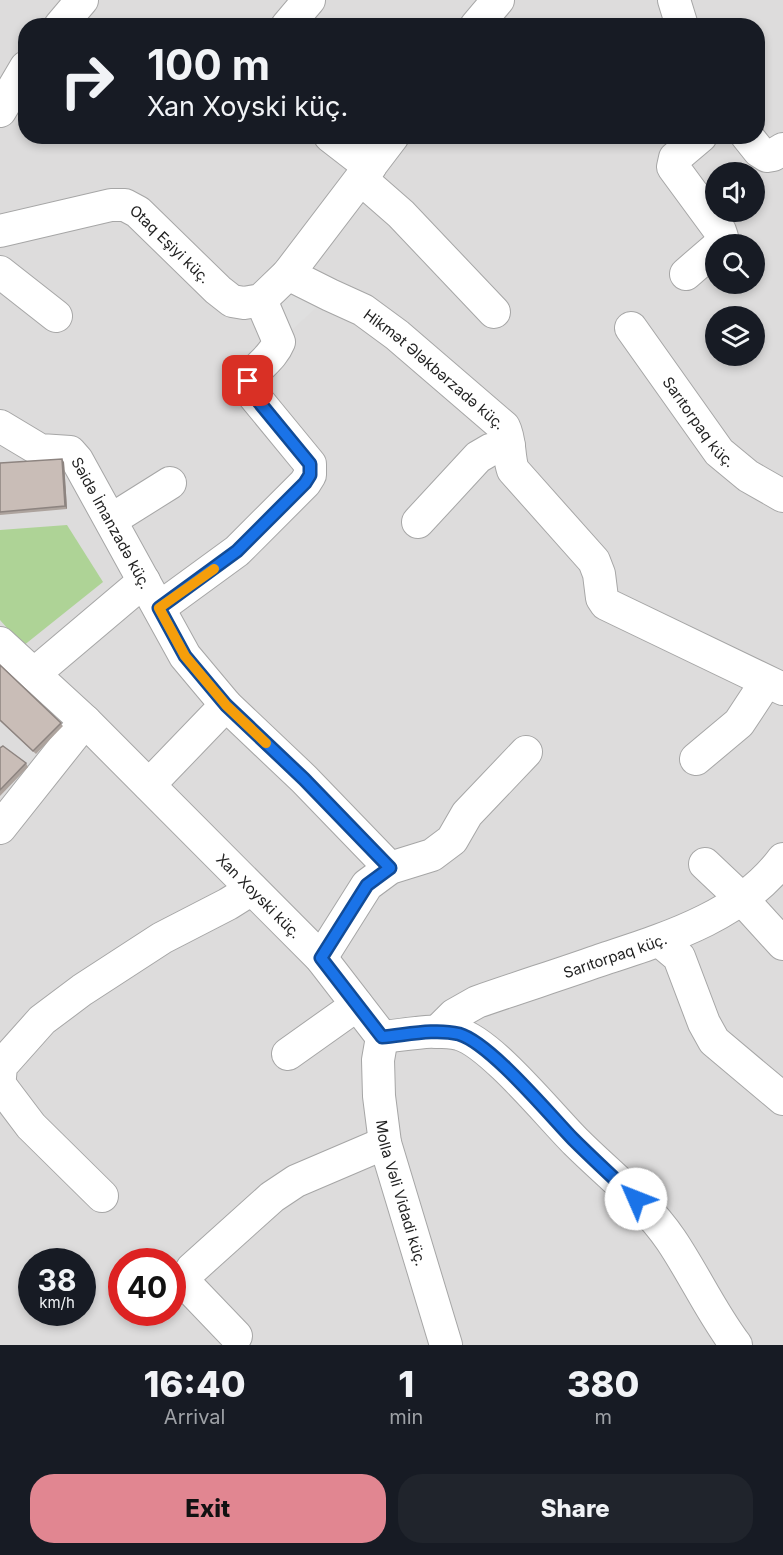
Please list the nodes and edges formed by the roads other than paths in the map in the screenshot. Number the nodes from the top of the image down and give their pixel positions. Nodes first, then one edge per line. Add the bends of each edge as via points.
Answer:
1 (82, 0) edge
2 (309, 0) edge
3 (498, 0) edge
4 (67, 18) edge
5 (294, 18) edge
6 (483, 18) edge
7 (18, 81) edge
8 (0, 111) edge
9 (338, 144) edge
10 (387, 144) edge
11 (692, 144) edge
12 (753, 144) edge
13 (783, 149) edge
14 (366, 173) junction
15 (0, 231) edge
16 (721, 234) edge
17 (705, 258) edge
18 (0, 273) edge
19 (288, 274) junction
20 (686, 274) dead end
21 (261, 300) junction
22 (494, 312) dead end
23 (56, 316) dead end
24 (631, 328) dead end
25 (0, 426) edge
26 (509, 446) junction
27 (170, 483) dead end
28 (783, 496) edge
29 (111, 520) junction
30 (418, 522) dead end
31 (144, 581) junction
32 (159, 608) junction
33 (0, 643) edge
34 (34, 674) junction
35 (774, 685) edge
36 (226, 705) junction
37 (85, 721) junction
38 (526, 752) dead end
39 (696, 759) dead end
40 (148, 785) junction
41 (0, 828) edge
42 (783, 859) edge
43 (705, 864) dead end
44 (390, 868) junction
45 (252, 889) junction
46 (742, 899) junction
47 (660, 941) junction
48 (783, 944) edge
49 (321, 958) junction
50 (357, 1005) junction
51 (438, 1032) junction
52 (382, 1037) junction
53 (288, 1054) dead end
54 (0, 1073) edge
55 (783, 1099) edge
56 (385, 1143) junction
57 (102, 1196) dead end
58 (236, 1336) dead end
59 (446, 1345) edge
60 (736, 1345) edge

1 - 4 street
2 - 5 street
3 - 6 street
7 - 8 street
9 - 14 street
10 - 14 street
11 - 16 street via 675,158 673,167
12 - 13 street via 767,156
14 - 19 street
14 - 22 street
15 - 21 street, Otaq Eşiyi küç. via 125,205 138,212 232,301
17 - 20 street
18 - 23 street
19 - 21 street
19 - 26 street, Hikmət Ələkbərzadə küç. via 363,309 398,335 504,427
21 - 32 street via 279,342 248,381 250,391 310,464 310,475 237,551
24 - 28 street, Sarıtorpaq küç. via 719,452 748,476
25 - 29 street, Səidə İmanzadə küç. via 40,450 70,452
26 - 30 street via 478,457
26 - 35 street, Hikmət Ələkbərzadə küç. via 513,470 594,561 606,604
27 - 29 street
29 - 31 street, Səidə İmanzadə küç.
31 - 32 street, Səidə İmanzadə küç.
31 - 34 street
32 - 36 street, Səidə İmanzadə küç. via 185,656
33 - 34 street, Xan Xoyski küç.
34 - 37 street, Xan Xoyski küç.
35 - 39 street via 739,723
36 - 40 street
36 - 44 street, Səidə İmanzadə küç.
37 - 40 street, Xan Xoyski küç.
37 - 41 street
38 - 44 street via 467,814 452,840 432,855
40 - 45 street, Xan Xoyski küç.
42 - 46 street, Sarıtorpaq küç. via 770,876
43 - 46 street
44 - 49 street via 367,885
45 - 49 street, Xan Xoyski küç.
45 - 54 street via 162,938 82,990 42,1020
46 - 47 street, Sarıtorpaq küç.
46 - 48 street
47 - 51 street, Sarıtorpaq küç. via 477,1002 454,1015
47 - 55 street via 679,957 714,1041
49 - 50 street, Xan Xoyski küç.
50 - 52 street, Xan Xoyski küç.
50 - 53 street
51 - 52 street
51 - 60 street via 459,1034 492,1055 651,1214
52 - 56 street, Molla Vəli Vidadi küç. via 378,1060
54 - 57 street via 31,1126
56 - 58 street via 296,1181 272,1197 192,1269 187,1277 189,1287
56 - 59 street, Molla Vəli Vidadi küç.

